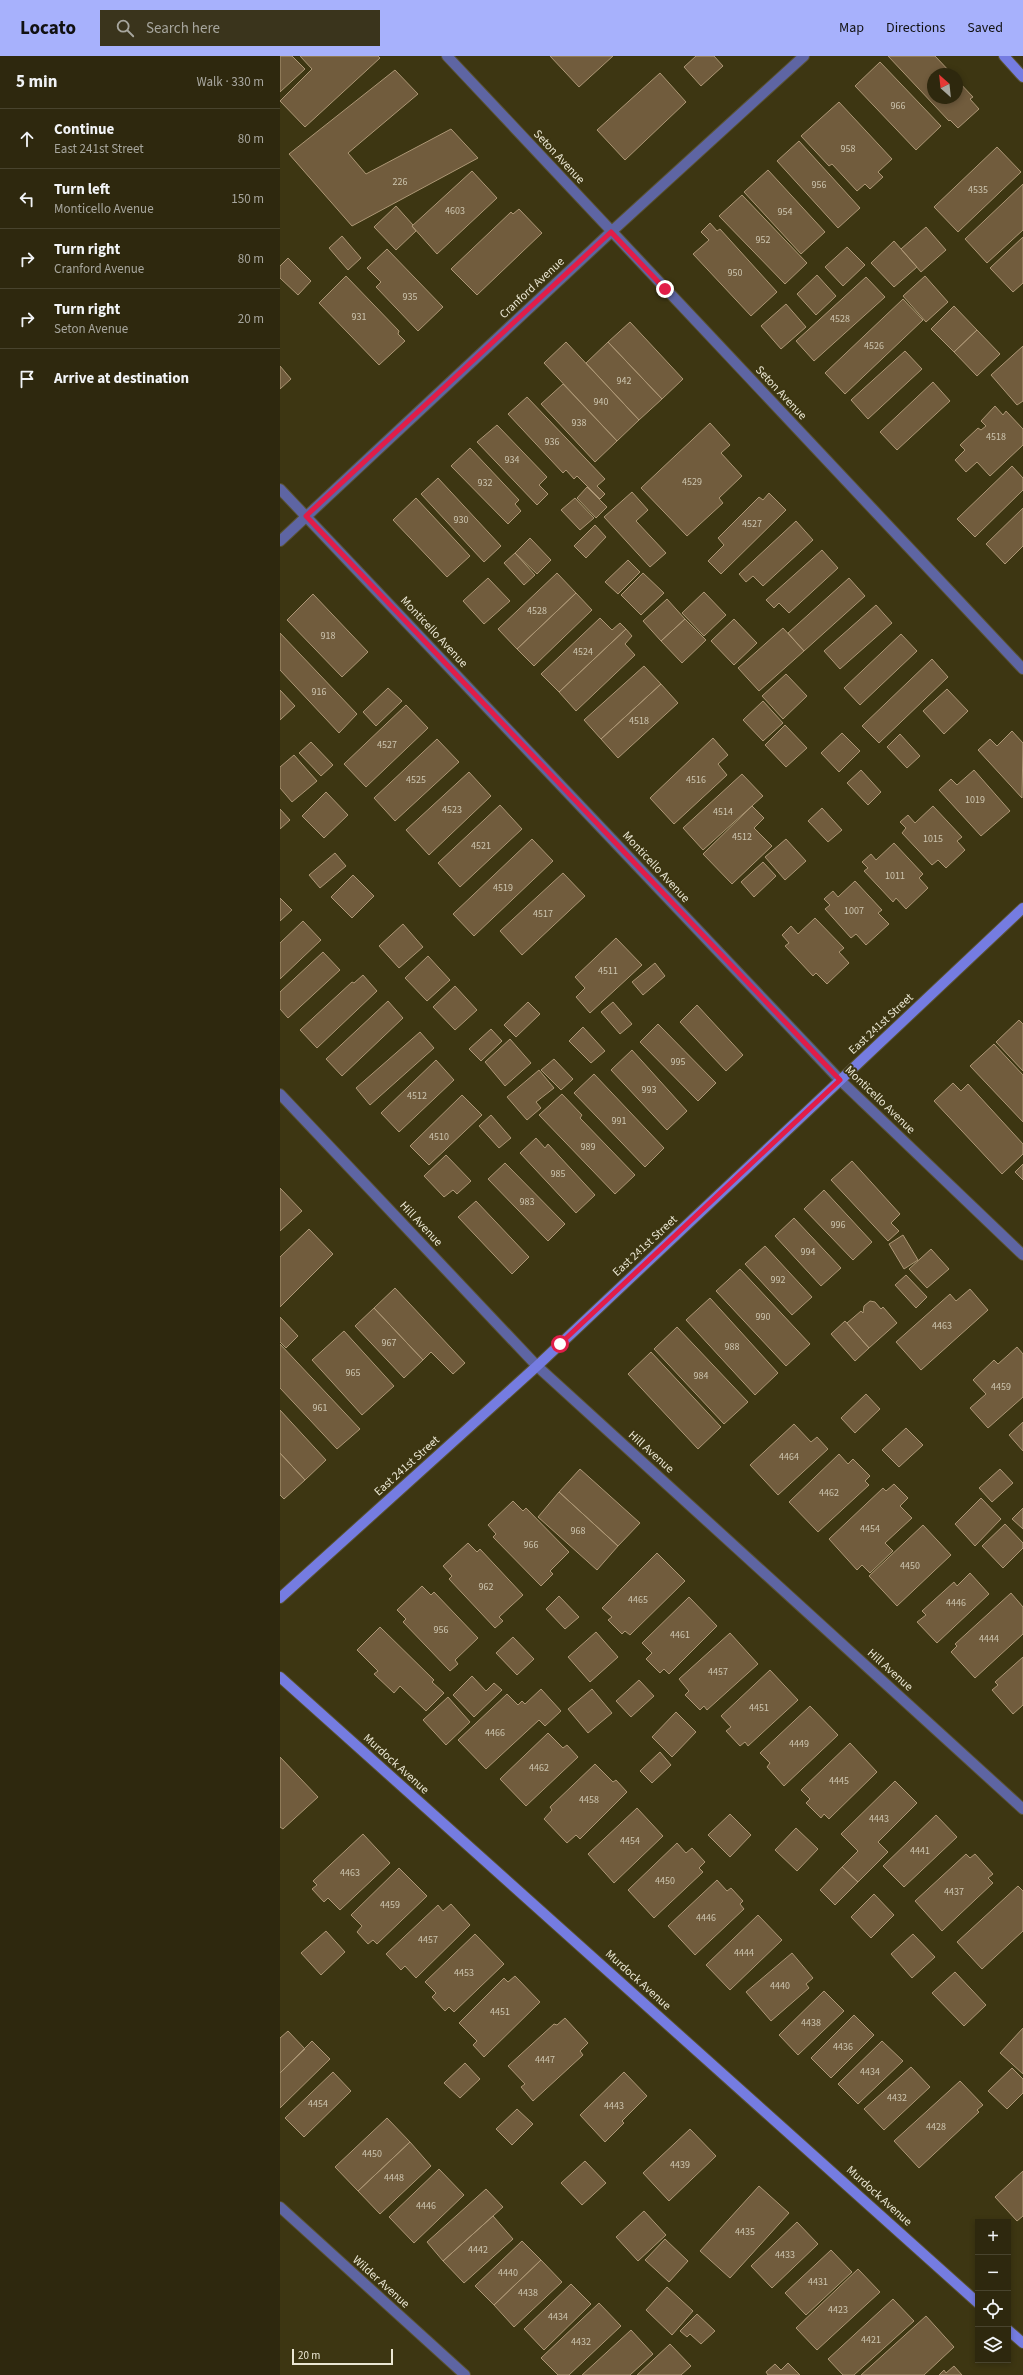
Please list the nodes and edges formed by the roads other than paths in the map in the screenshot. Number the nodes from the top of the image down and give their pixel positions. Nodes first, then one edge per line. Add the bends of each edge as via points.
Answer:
1 (447, 56) edge
2 (804, 56) edge
3 (1004, 56) edge
4 (1023, 77) edge
5 (611, 232) junction
6 (280, 489) edge
7 (306, 516) junction
8 (280, 541) edge
9 (1023, 669) edge
10 (1023, 908) edge
11 (840, 1080) junction
12 (280, 1094) edge
13 (1023, 1255) edge
14 (537, 1366) junction
15 (280, 1598) edge
16 (280, 1677) edge
17 (1023, 1809) edge
18 (280, 2207) edge
19 (975, 2300) edge
20 (1011, 2333) edge
21 (1023, 2343) edge
22 (465, 2375) edge

1 - 5 street, Seton Avenue
2 - 5 street, Cranford Avenue
3 - 4 street
5 - 7 street, Cranford Avenue
5 - 9 street, Seton Avenue
6 - 7 street, Monticello Avenue
7 - 8 street, Cranford Avenue
7 - 11 street, Monticello Avenue
10 - 11 street, East 241st Street
11 - 13 street, Monticello Avenue
11 - 14 street, East 241st Street
12 - 14 street, Hill Avenue
14 - 15 street, East 241st Street
14 - 17 street, Hill Avenue
16 - 19 street, Murdock Avenue
18 - 22 street, Wilder Avenue
20 - 21 street

